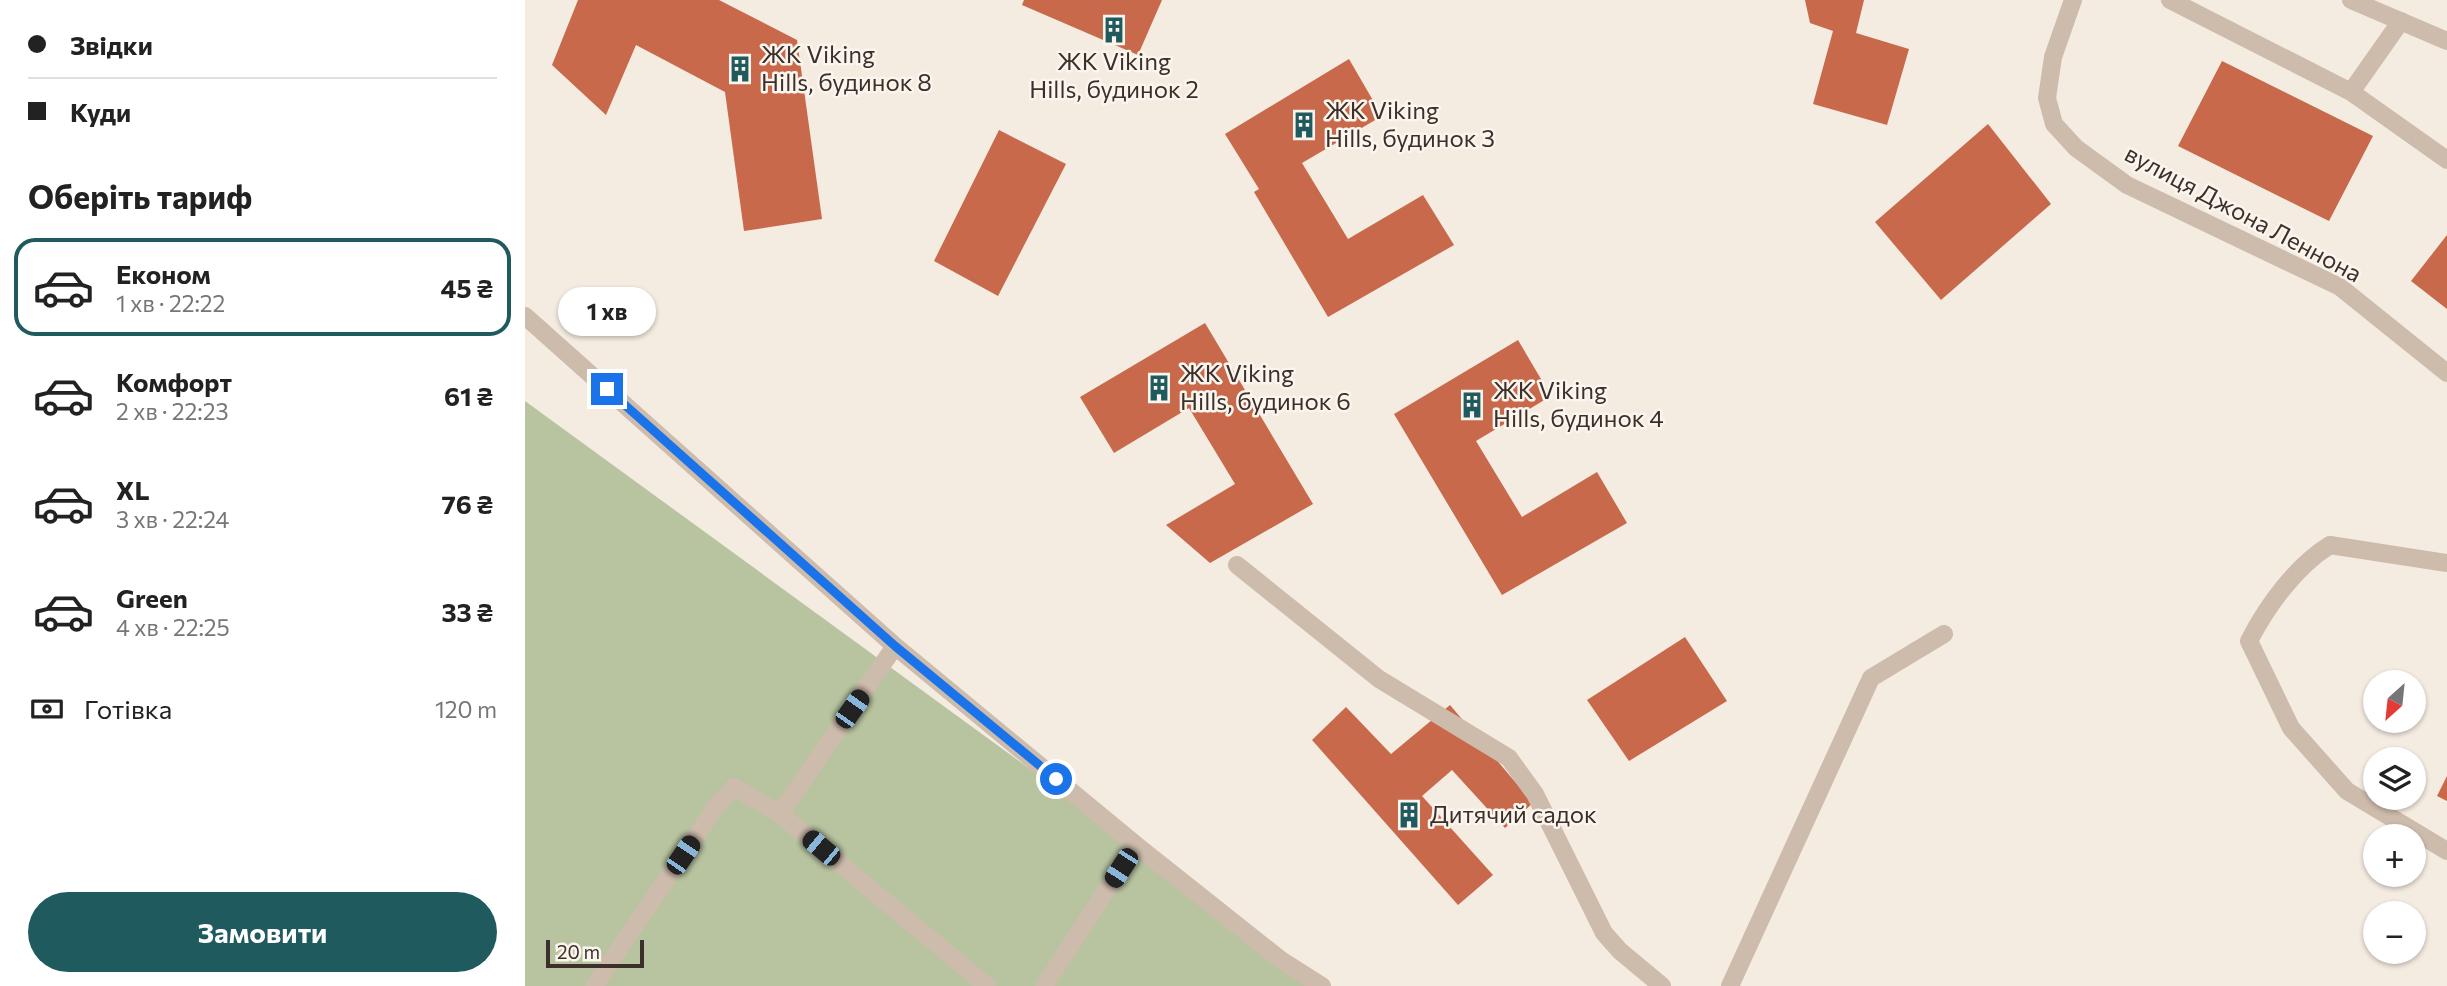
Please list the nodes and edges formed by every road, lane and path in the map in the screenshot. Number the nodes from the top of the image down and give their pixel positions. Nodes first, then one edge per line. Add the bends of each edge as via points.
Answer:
1 (2073, 0) edge
2 (2170, 0) edge
3 (2351, 0) edge
4 (2401, 21) junction
5 (2447, 41) edge
6 (2351, 92) junction
7 (2447, 160) edge
8 (525, 316) edge
9 (2447, 373) edge
10 (2447, 563) edge
11 (1237, 565) dead end
12 (1944, 634) dead end
13 (895, 646) junction
14 (780, 814) junction
15 (1136, 845) junction
16 (2447, 852) edge
17 (594, 986) edge
18 (987, 986) edge
19 (1044, 986) edge
20 (1322, 986) edge
21 (1662, 986) edge
22 (1730, 986) edge

1 - 9 street, вулиця Джона Леннона via 2053,57 2047,98 2055,124 2076,148 2127,185 2340,288
2 - 6 street
3 - 4 street
4 - 5 street
4 - 6 street
6 - 7 street
8 - 13 street
10 - 16 street via 2330,545 2311,556 2249,641 2291,728 2347,791
11 - 21 street via 1380,679 1509,758 1535,794 1604,933
12 - 22 street via 1871,678
13 - 14 street
13 - 15 street
14 - 17 street via 738,788 732,789
14 - 18 street
15 - 19 street
15 - 20 street via 1281,960

